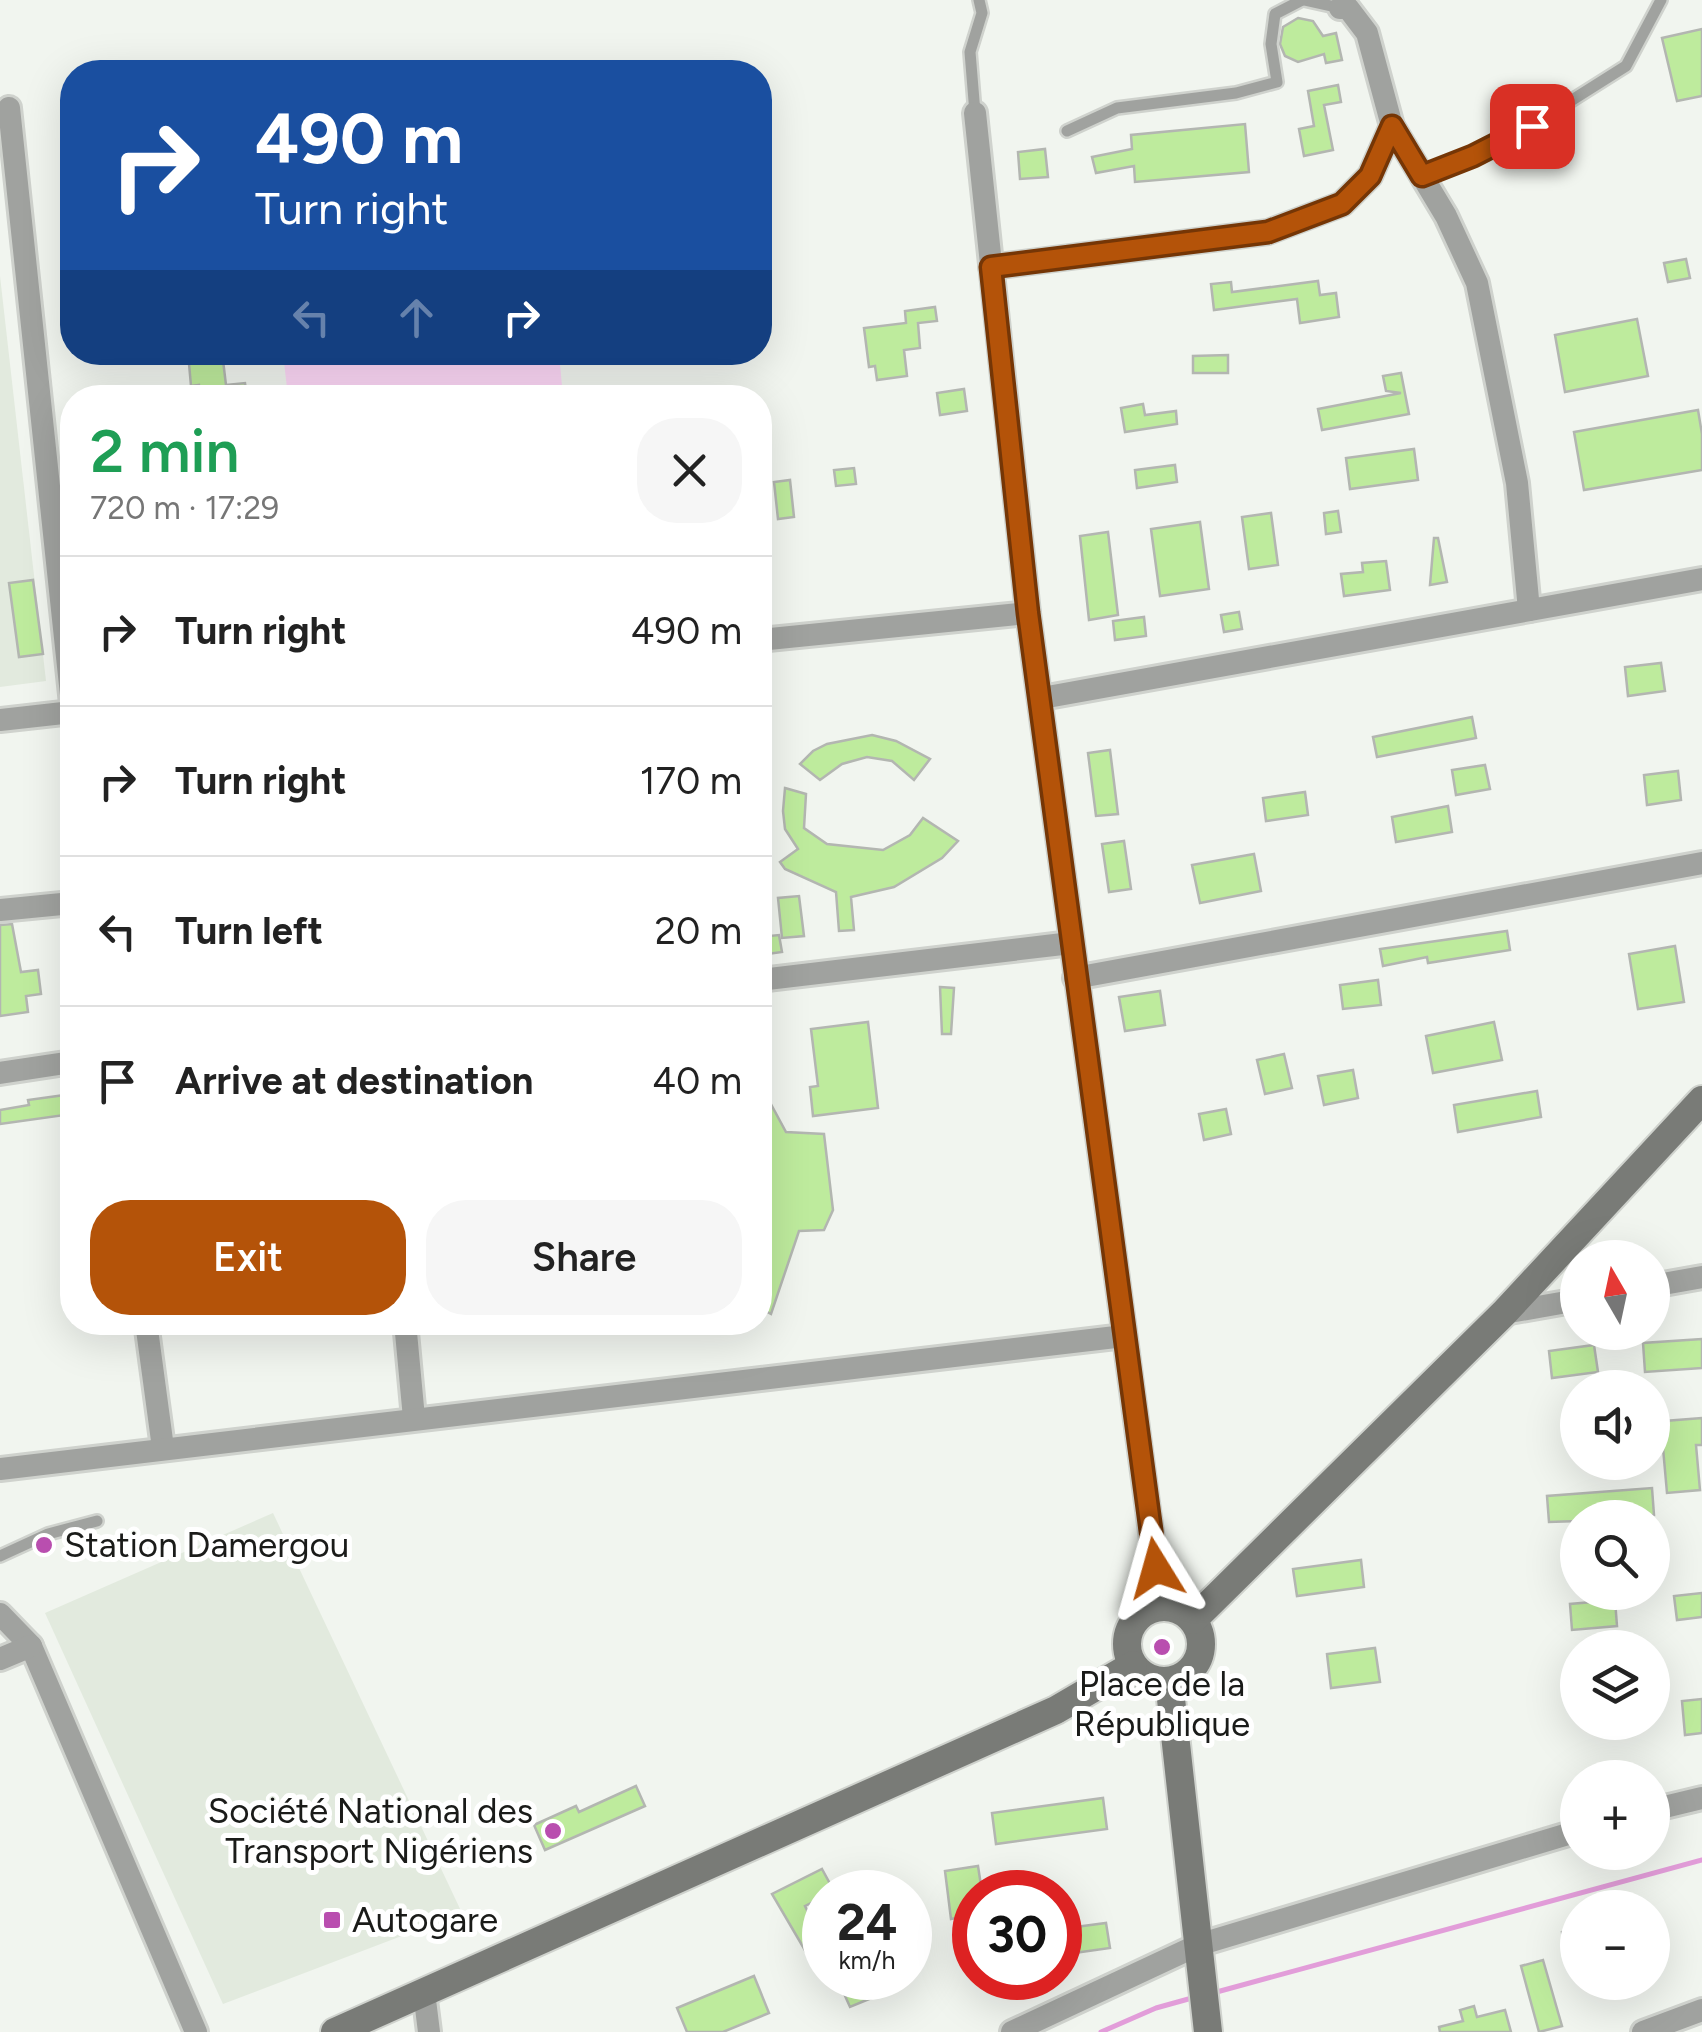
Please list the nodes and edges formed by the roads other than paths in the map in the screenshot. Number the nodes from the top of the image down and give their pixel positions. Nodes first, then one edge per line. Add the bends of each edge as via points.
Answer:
1 (979, 0) edge
2 (1303, 0) edge
3 (1661, 0) edge
4 (1340, 8) joint
5 (9, 108) dead end
6 (975, 113) joint
7 (1392, 126) junction
8 (1067, 131) dead end
9 (1422, 176) junction
10 (991, 267) junction
11 (1702, 579) edge
12 (60, 590) edge
13 (1528, 610) junction
14 (1028, 613) junction
15 (772, 639) edge
16 (1042, 698) junction
17 (60, 713) edge
18 (0, 720) edge
19 (1702, 863) edge
20 (60, 904) edge
21 (0, 910) edge
22 (1070, 943) junction
23 (1075, 978) junction
24 (772, 979) edge
25 (60, 1064) edge
26 (0, 1074) edge
27 (1702, 1100) edge
28 (1702, 1277) edge
29 (1670, 1283) edge
30 (1560, 1303) edge
31 (1504, 1313) junction
32 (148, 1335) edge
33 (406, 1335) edge
34 (1124, 1336) junction
35 (414, 1418) junction
36 (162, 1448) junction
37 (0, 1470) edge
38 (98, 1522) dead end
39 (0, 1556) edge
40 (1161, 1607) junction
41 (0, 1614) edge
42 (1193, 1620) junction
43 (31, 1646) junction
44 (0, 1659) edge
45 (1133, 1665) junction
46 (1168, 1681) junction
47 (1702, 1798) edge
48 (1670, 1806) edge
49 (1560, 1836) edge
50 (1198, 1945) junction
51 (424, 1992) junction
52 (1702, 2010) edge
53 (196, 2032) edge
54 (335, 2032) edge
55 (429, 2032) edge
56 (1012, 2032) edge
57 (1208, 2032) edge
58 (1643, 2032) edge

1 - 6 lane via 982,13 970,52
2 - 4 lane
2 - 8 lane via 1275,14 1277,82 1117,108
3 - 9 lane via 1626,66 1532,126
4 - 7 street via 1348,8 1367,32
5 - 12 street
6 - 10 street
7 - 9 street
7 - 10 street via 1370,176 1342,204 1268,232
9 - 13 street via 1477,284 1517,484
10 - 14 street
11 - 13 street
13 - 16 street
14 - 15 street
14 - 16 street
16 - 22 street
17 - 18 street
19 - 23 street
20 - 21 street
22 - 23 street
22 - 24 street
23 - 34 street
25 - 26 street
27 - 31 main road
28 - 29 street
30 - 31 street
31 - 42 main road
32 - 36 street
33 - 35 street
34 - 35 street
34 - 40 street
35 - 36 street
36 - 37 street
38 - 39 lane via 48,1534
40 - 42 main road
40 - 45 main road via 1134,1622 1128,1636
41 - 43 street
42 - 46 main road via 1201,1650 1195,1665
43 - 44 street
43 - 53 street
45 - 46 main road
45 - 51 main road via 1056,1710
46 - 50 main road
47 - 48 street
49 - 50 street
50 - 56 street
50 - 57 main road
51 - 54 main road
51 - 55 street
52 - 58 street

